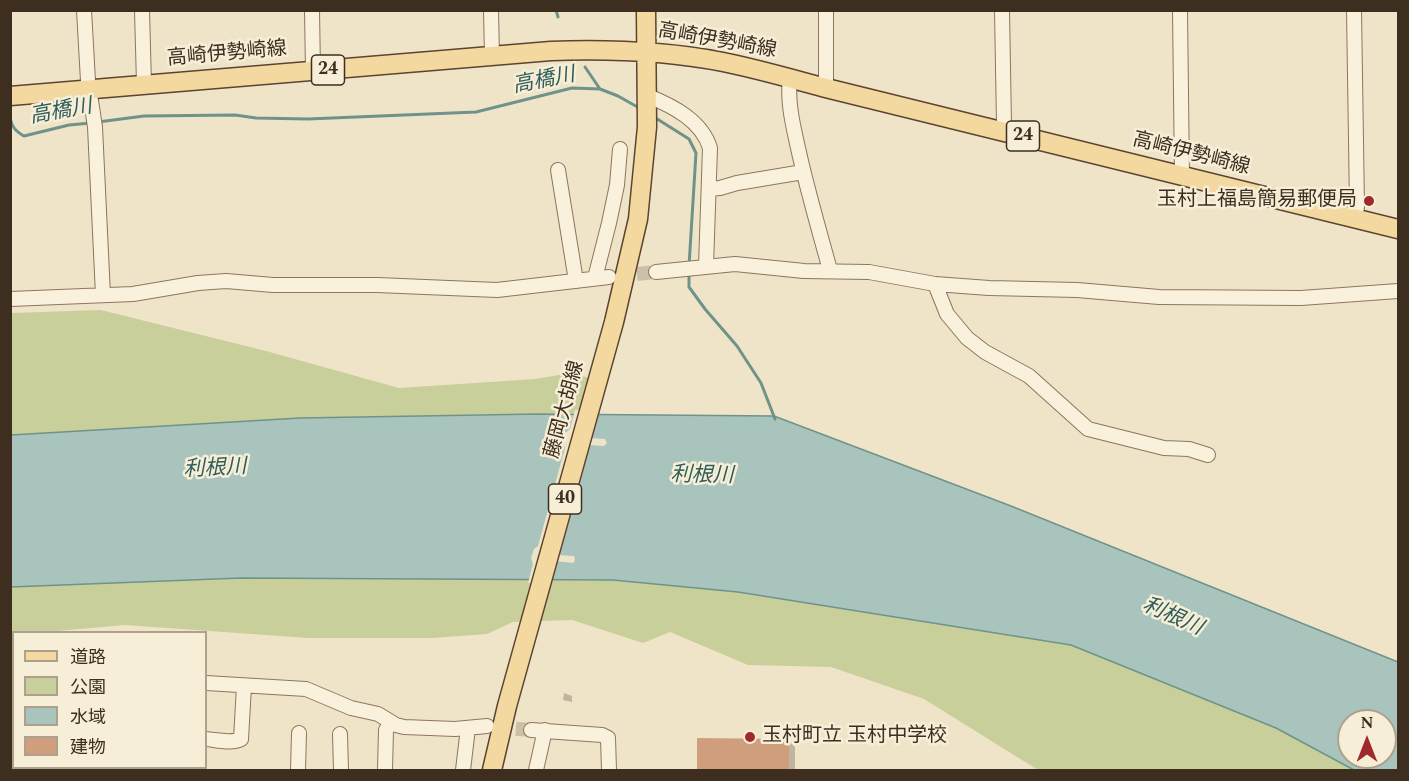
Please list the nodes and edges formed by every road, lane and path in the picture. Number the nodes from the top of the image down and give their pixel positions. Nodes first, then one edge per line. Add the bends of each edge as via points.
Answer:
1 (84, 10) edge
2 (142, 10) edge
3 (312, 10) edge
4 (491, 10) edge
5 (646, 10) edge
6 (826, 10) edge
7 (1002, 10) edge
8 (1180, 10) edge
9 (1354, 10) edge
10 (647, 52) junction
11 (492, 56) junction
12 (313, 71) junction
13 (790, 78) junction
14 (144, 84) junction
15 (826, 88) junction
16 (90, 90) junction
17 (10, 96) edge
18 (648, 99) junction
19 (1002, 131) junction
20 (620, 149) dead end
21 (558, 170) dead end
22 (803, 172) junction
23 (1182, 176) junction
24 (709, 189) junction
25 (1355, 218) junction
26 (1398, 229) edge
27 (701, 267) junction
28 (830, 270) junction
29 (656, 272) tunnel mouth
30 (576, 281) junction
31 (935, 284) junction
32 (1398, 291) edge
33 (103, 295) junction
34 (10, 299) edge
35 (1208, 455) dead end
36 (207, 683) edge
37 (244, 686) junction
38 (391, 723) junction
39 (487, 726) tunnel mouth
40 (468, 728) junction
41 (299, 733) dead end
42 (340, 734) dead end
43 (207, 739) edge
44 (298, 771) edge
45 (340, 771) edge
46 (385, 771) edge
47 (464, 771) edge
48 (492, 771) edge
49 (536, 771) edge
50 (609, 771) edge

1 - 16 street
2 - 14 street
3 - 12 street
4 - 11 street
5 - 10 main road, 40
6 - 15 street
7 - 19 street
8 - 23 street
9 - 25 street
10 - 11 main road, 高崎伊勢崎線 / 24 via 568,50
10 - 13 main road, 高崎伊勢崎線 / 24 via 721,61
10 - 18 main road, 40
11 - 12 main road, 高崎伊勢崎線 / 24
12 - 14 main road, 高崎伊勢崎線 / 24
13 - 15 main road, 高崎伊勢崎線 / 24
13 - 22 street via 789,99
14 - 16 main road, 高崎伊勢崎線 / 24
15 - 19 main road, 高崎伊勢崎線 / 24
16 - 17 main road, 高崎伊勢崎線 / 24
16 - 33 street
18 - 24 street via 675,109 702,132 710,148
18 - 48 main road, 藤岡大胡線 / 40 via 638,219 614,322
19 - 23 main road, 高崎伊勢崎線 / 24
20 - 30 street via 602,278
21 - 30 street
22 - 24 street
22 - 28 street
23 - 25 main road, 高崎伊勢崎線 / 24
24 - 27 street
25 - 26 main road, 高崎伊勢崎線 / 24
27 - 28 street via 735,264
27 - 29 street
28 - 31 street via 869,272
30 - 33 street via 497,290 226,281
31 - 32 street via 1159,297 1301,298
31 - 35 street via 947,314 967,338 1029,376 1088,429
33 - 34 street
36 - 37 street
37 - 38 street via 306,689 351,708 378,714
37 - 43 street via 241,739
38 - 40 street via 404,727
38 - 46 street via 386,730
39 - 40 street
40 - 47 street
41 - 44 street
42 - 45 street
49 - 50 street via 538,730 608,738

